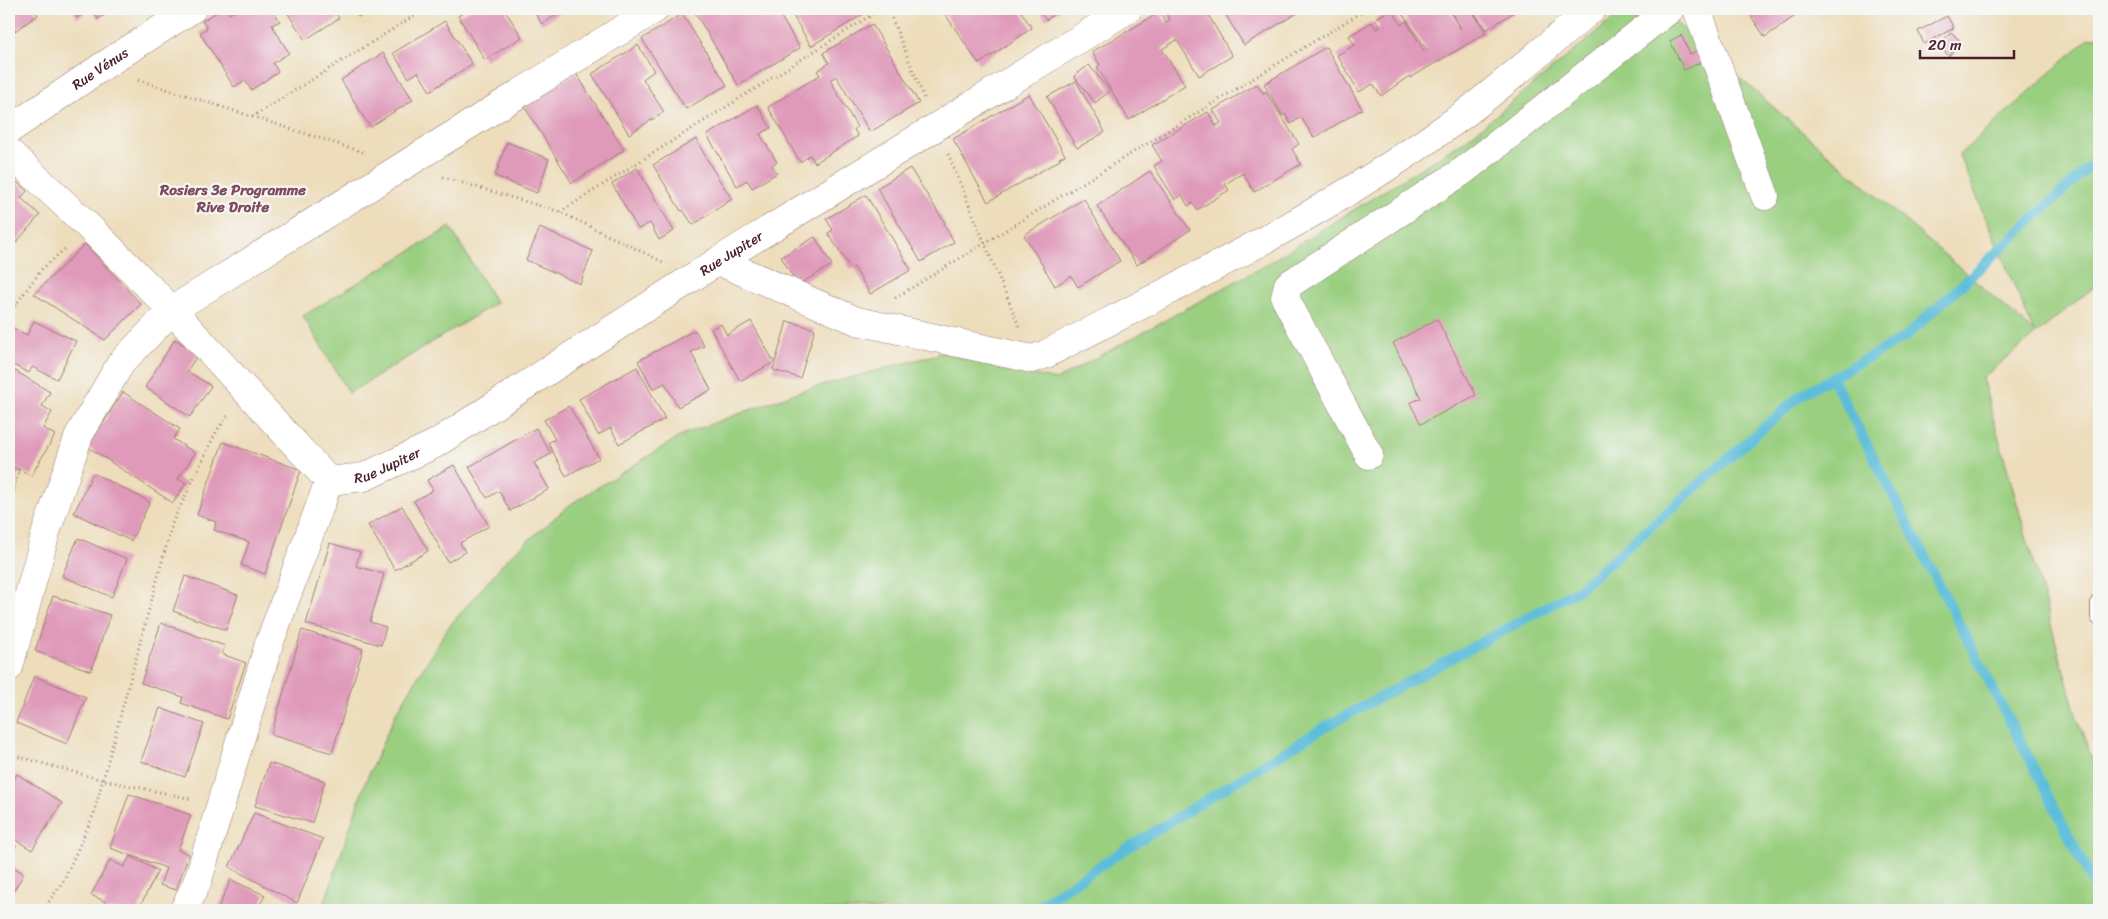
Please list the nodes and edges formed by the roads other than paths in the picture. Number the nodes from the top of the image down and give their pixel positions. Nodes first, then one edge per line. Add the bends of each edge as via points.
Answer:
1 (192, 9) edge
2 (655, 9) edge
3 (1128, 9) edge
4 (1592, 9) edge
5 (1670, 9) edge
6 (1697, 9) edge
7 (9, 130) edge
8 (9, 152) edge
9 (1765, 196) dead end
10 (718, 261) junction
11 (172, 310) junction
12 (1369, 455) dead end
13 (329, 481) junction
14 (2099, 602) edge
15 (2099, 617) edge
16 (9, 666) edge
17 (184, 910) edge

1 - 7 street, Rue Vénus
2 - 11 street
3 - 10 street, Rue Jupiter
4 - 10 street via 1452,123 1343,195 1247,249 1032,359 857,321
5 - 12 street via 1462,170 1288,285 1285,298
6 - 9 street
8 - 11 street
10 - 13 street, Rue Jupiter via 435,444 364,477
11 - 13 street
11 - 16 street via 121,363 79,435 46,532
13 - 17 street via 269,644 222,806 198,880
14 - 15 lane

